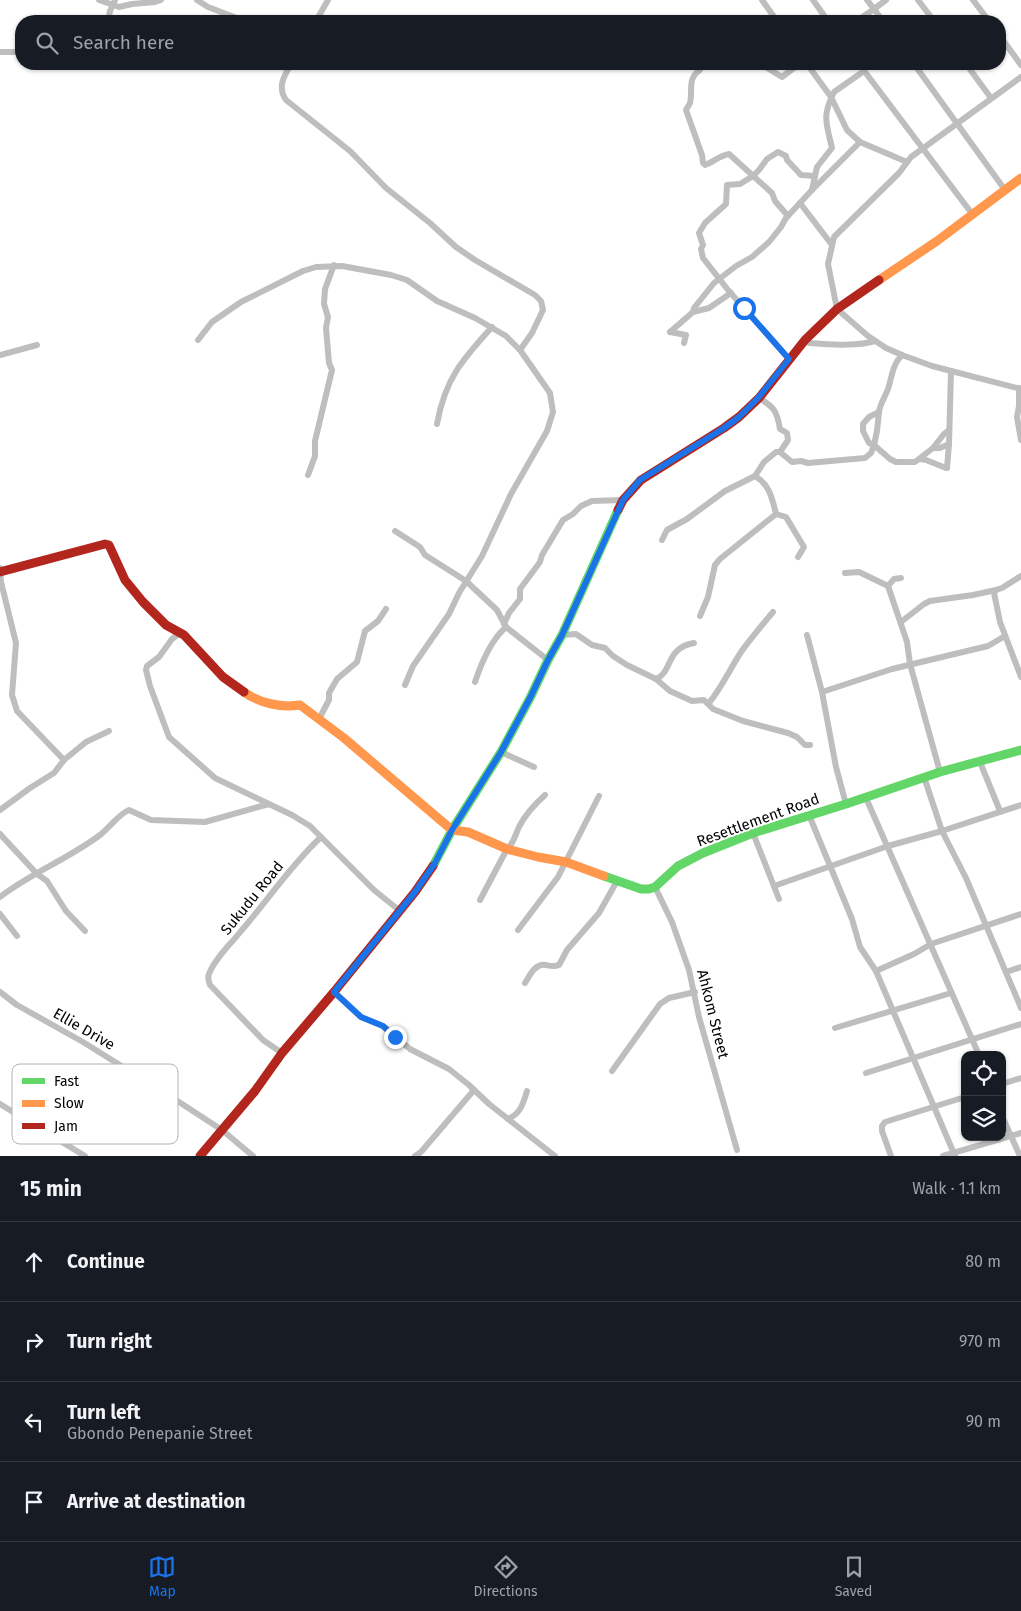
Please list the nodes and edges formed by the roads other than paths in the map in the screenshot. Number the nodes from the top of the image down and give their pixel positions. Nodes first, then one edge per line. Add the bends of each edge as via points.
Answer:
1 (99, 0) edge
2 (161, 0) edge
3 (197, 0) edge
4 (328, 0) edge
5 (762, 0) edge
6 (813, 0) edge
7 (867, 0) edge
8 (886, 0) edge
9 (918, 0) edge
10 (973, 0) edge
11 (114, 3) edge
12 (874, 9) junction
13 (110, 15) edge
14 (229, 15) edge
15 (319, 15) edge
16 (773, 15) edge
17 (824, 15) edge
18 (866, 15) edge
19 (878, 15) edge
20 (929, 15) edge
21 (984, 15) edge
22 (1006, 44) edge
23 (0, 52) edge
24 (15, 52) edge
25 (1021, 65) edge
26 (288, 70) edge
27 (700, 70) edge
28 (771, 70) edge
29 (792, 70) edge
30 (811, 70) edge
31 (918, 70) edge
32 (970, 70) edge
33 (864, 71) joint
34 (1021, 77) edge
35 (831, 97) junction
36 (991, 98) junction
37 (957, 123) junction
38 (860, 142) junction
39 (922, 149) junction
40 (907, 162) junction
41 (753, 176) junction
42 (815, 176) junction
43 (1021, 178) edge
44 (812, 190) junction
45 (1005, 190) junction
46 (800, 203) junction
47 (973, 215) junction
48 (788, 216) junction
49 (832, 245) junction
50 (334, 265) junction
51 (719, 279) junction
52 (731, 293) junction
53 (837, 310) junction
54 (693, 312) junction
55 (492, 327) junction
56 (198, 340) dead end
57 (805, 340) junction
58 (875, 341) junction
59 (684, 343) dead end
60 (37, 345) dead end
61 (520, 350) junction
62 (0, 355) edge
63 (902, 355) junction
64 (789, 359) junction
65 (951, 371) junction
66 (1020, 389) edge
67 (758, 398) junction
68 (879, 412) junction
69 (437, 424) dead end
70 (950, 430) junction
71 (1021, 440) edge
72 (949, 444) junction
73 (874, 445) junction
74 (933, 448) junction
75 (780, 452) junction
76 (920, 459) junction
77 (308, 475) dead end
78 (755, 476) junction
79 (623, 500) junction
80 (776, 514) junction
81 (395, 531) dead end
82 (662, 540) dead end
83 (798, 557) dead end
84 (0, 570) edge
85 (845, 573) dead end
86 (1021, 576) edge
87 (901, 578) dead end
88 (466, 581) junction
89 (888, 586) junction
90 (996, 590) junction
91 (386, 609) dead end
92 (773, 612) dead end
93 (700, 616) dead end
94 (901, 622) junction
95 (505, 625) junction
96 (180, 633) junction
97 (562, 635) junction
98 (807, 635) dead end
99 (1005, 636) junction
100 (694, 643) dead end
101 (548, 660) junction
102 (910, 664) junction
103 (1021, 677) edge
104 (656, 679) junction
105 (475, 682) dead end
106 (405, 685) dead end
107 (822, 692) junction
108 (709, 703) junction
109 (318, 719) junction
110 (109, 731) dead end
111 (810, 745) dead end
112 (1021, 750) edge
113 (501, 752) junction
114 (64, 760) junction
115 (980, 762) junction
116 (534, 767) dead end
117 (940, 772) junction
118 (924, 777) junction
119 (545, 795) dead end
120 (599, 796) dead end
121 (866, 798) junction
122 (269, 804) junction
123 (846, 804) junction
124 (1021, 804) edge
125 (0, 810) edge
126 (1000, 811) junction
127 (809, 815) junction
128 (459, 820) junction
129 (452, 830) junction
130 (942, 831) junction
131 (468, 832) junction
132 (753, 833) junction
133 (0, 834) edge
134 (321, 837) junction
135 (888, 846) junction
136 (507, 849) junction
137 (566, 862) junction
138 (830, 867) junction
139 (37, 874) junction
140 (617, 881) junction
141 (774, 886) junction
142 (655, 887) junction
143 (0, 897) edge
144 (779, 899) dead end
145 (480, 900) dead end
146 (400, 912) junction
147 (0, 914) edge
148 (1021, 914) edge
149 (986, 926) junction
150 (518, 930) dead end
151 (85, 932) dead end
152 (16, 936) dead end
153 (930, 944) junction
154 (1021, 967) edge
155 (876, 971) junction
156 (1006, 972) junction
157 (525, 983) dead end
158 (0, 992) edge
159 (334, 992) junction
160 (695, 992) junction
161 (951, 993) junction
162 (1021, 1008) edge
163 (893, 1010) junction
164 (1021, 1024) edge
165 (835, 1028) dead end
166 (972, 1038) junction
167 (977, 1051) edge
168 (282, 1053) junction
169 (914, 1058) junction
170 (118, 1064) edge
171 (612, 1071) dead end
172 (866, 1073) dead end
173 (1021, 1078) edge
174 (1006, 1083) edge
175 (474, 1090) junction
176 (527, 1091) dead end
177 (961, 1098) edge
178 (178, 1102) edge
179 (0, 1104) edge
180 (935, 1108) junction
181 (12, 1111) edge
182 (508, 1118) junction
183 (1006, 1126) edge
184 (222, 1130) junction
185 (1021, 1133) edge
186 (1010, 1135) junction
187 (65, 1144) edge
188 (737, 1150) dead end
189 (954, 1154) edge
190 (85, 1156) edge
191 (200, 1156) edge
192 (253, 1156) edge
193 (415, 1156) edge
194 (554, 1156) edge
195 (891, 1156) edge
196 (943, 1156) edge
197 (1020, 1156) edge

1 - 11 street
2 - 11 street via 124,7
3 - 14 street
4 - 15 street
5 - 16 street
6 - 17 street
7 - 12 street
8 - 12 street
9 - 20 street
10 - 21 street
11 - 13 street
12 - 18 street
12 - 19 street
22 - 25 street
23 - 24 street
26 - 61 street via 281,88 286,100 350,151 386,188 456,247 541,301 543,310
27 - 41 street via 691,82 690,102 686,110 703,163 708,164 729,154
28 - 29 street via 782,77
30 - 35 street
31 - 37 street
32 - 36 street
33 - 35 street
33 - 39 street
34 - 36 street
35 - 38 street via 847,130
35 - 42 street via 825,118 832,148 817,167
36 - 37 street
37 - 39 street
37 - 45 street
38 - 40 street
38 - 44 street
39 - 40 street
39 - 47 street
40 - 49 street via 834,237
41 - 42 street via 778,152 786,156 801,175
41 - 48 street via 772,193
41 - 51 street via 740,184 727,185 726,204 699,233 703,258
42 - 44 street
43 - 45 main road
44 - 46 street
45 - 47 main road
46 - 48 street
46 - 49 street
47 - 53 main road
48 - 51 street via 752,257
49 - 53 street via 828,264
50 - 55 street via 407,280 437,301
50 - 56 street via 303,271 241,302 212,322
50 - 77 street via 325,289 324,304 332,370 315,441 315,456
51 - 52 street
51 - 54 street
52 - 54 street via 709,308
52 - 64 street
53 - 57 main road
53 - 58 street
54 - 59 street via 670,332 686,335
55 - 61 street
55 - 69 street via 458,367 443,395
57 - 58 street via 808,343 837,344
57 - 64 main road
58 - 63 street
60 - 62 street
61 - 88 street via 550,393 551,421
63 - 65 street
63 - 68 street via 894,364
64 - 67 main road
65 - 66 street
65 - 70 street
66 - 71 street via 1016,418
67 - 75 street via 772,406 780,429 787,433 788,440
67 - 79 main road via 724,428 640,480
68 - 73 street
68 - 73 street via 862,424 869,443
70 - 72 street
70 - 74 street
72 - 74 street
72 - 76 street via 947,468
73 - 75 street via 864,458 808,463 792,462
73 - 76 street via 896,462
74 - 76 street
75 - 78 street via 764,462
78 - 80 street via 764,481 772,494
78 - 82 street via 725,491 667,530
79 - 95 street via 592,501 562,520 540,562 520,589 520,599 509,613
79 - 97 main road
80 - 83 street via 786,517 803,543
80 - 93 street via 716,564
81 - 88 street
84 - 96 main road via 109,545 125,580 166,625
84 - 114 street via 16,643 12,695 15,707
85 - 89 street via 859,572
86 - 90 street
87 - 89 street via 894,579
88 - 95 street via 497,610
88 - 106 street via 449,614 413,666
89 - 94 street
90 - 94 street via 930,601
90 - 99 street via 995,600
91 - 109 street via 365,631 357,662 337,679
92 - 108 street via 740,653
94 - 102 street
95 - 101 street
95 - 105 street via 493,642
96 - 109 main road via 223,677 253,699 300,705
96 - 122 street via 146,670 170,737 215,778
97 - 101 main road
97 - 104 street via 576,634
98 - 107 street
99 - 102 street via 988,646
99 - 103 street
100 - 104 street via 680,648 661,677
101 - 113 main road
102 - 107 street
102 - 117 street
104 - 108 street via 670,691 692,701
107 - 123 street
108 - 111 street via 713,709 788,733
109 - 129 main road
110 - 114 street via 86,742
112 - 115 main road, Resettlement Road
113 - 116 street
113 - 128 main road
114 - 125 street via 54,773
115 - 117 main road, Resettlement Road
115 - 126 street
117 - 118 main road, Resettlement Road
118 - 121 main road, Resettlement Road
118 - 130 street
119 - 136 street via 535,804
120 - 137 street
121 - 123 main road, Resettlement Road
121 - 135 street
122 - 134 street via 310,826
122 - 139 street via 205,822 151,820 129,810 99,835
123 - 127 main road, Resettlement Road
124 - 126 street
126 - 130 street
127 - 132 main road, Resettlement Road
127 - 138 street
128 - 129 main road
128 - 131 street
129 - 131 main road
129 - 146 main road via 435,863
130 - 135 street
130 - 149 street
131 - 136 main road
132 - 141 street
132 - 142 main road, Resettlement Road via 678,866
133 - 139 street
134 - 146 street
134 - 168 street, Sukudu Road via 264,901 220,956 208,978 210,985 263,1040
135 - 138 street
135 - 153 street
136 - 137 main road
136 - 145 street
137 - 140 main road
137 - 150 street
138 - 141 street
138 - 155 street via 860,947
139 - 143 street
139 - 151 street via 47,881 66,911
140 - 142 main road via 641,889
140 - 157 street via 599,913 567,950 559,965 538,965
141 - 144 street
142 - 160 street, Ahkom Street via 681,945
146 - 159 main road
147 - 152 street
148 - 149 street
149 - 153 street
149 - 156 street
153 - 155 street
153 - 161 street
154 - 156 street
155 - 163 street
156 - 162 street
158 - 170 street, Ellie Drive
159 - 168 main road
159 - 175 street via 361,1017 383,1026 410,1049 449,1069
160 - 171 street via 669,998 660,1004
160 - 188 street, Ahkom Street via 699,1017
161 - 163 street
161 - 166 street
163 - 165 street
163 - 169 street
164 - 166 street
166 - 167 street
166 - 169 street
168 - 184 main road
169 - 172 street
169 - 180 street
173 - 174 street
175 - 182 street
175 - 193 street
176 - 182 street via 521,1109
177 - 180 street
178 - 184 street, Ellie Drive
179 - 181 street
180 - 189 street
180 - 195 street via 885,1122 882,1131
182 - 194 street
183 - 186 street
184 - 191 main road
184 - 192 street, Ellie Drive
185 - 186 street
186 - 189 street
186 - 197 street
187 - 190 street
189 - 196 street

